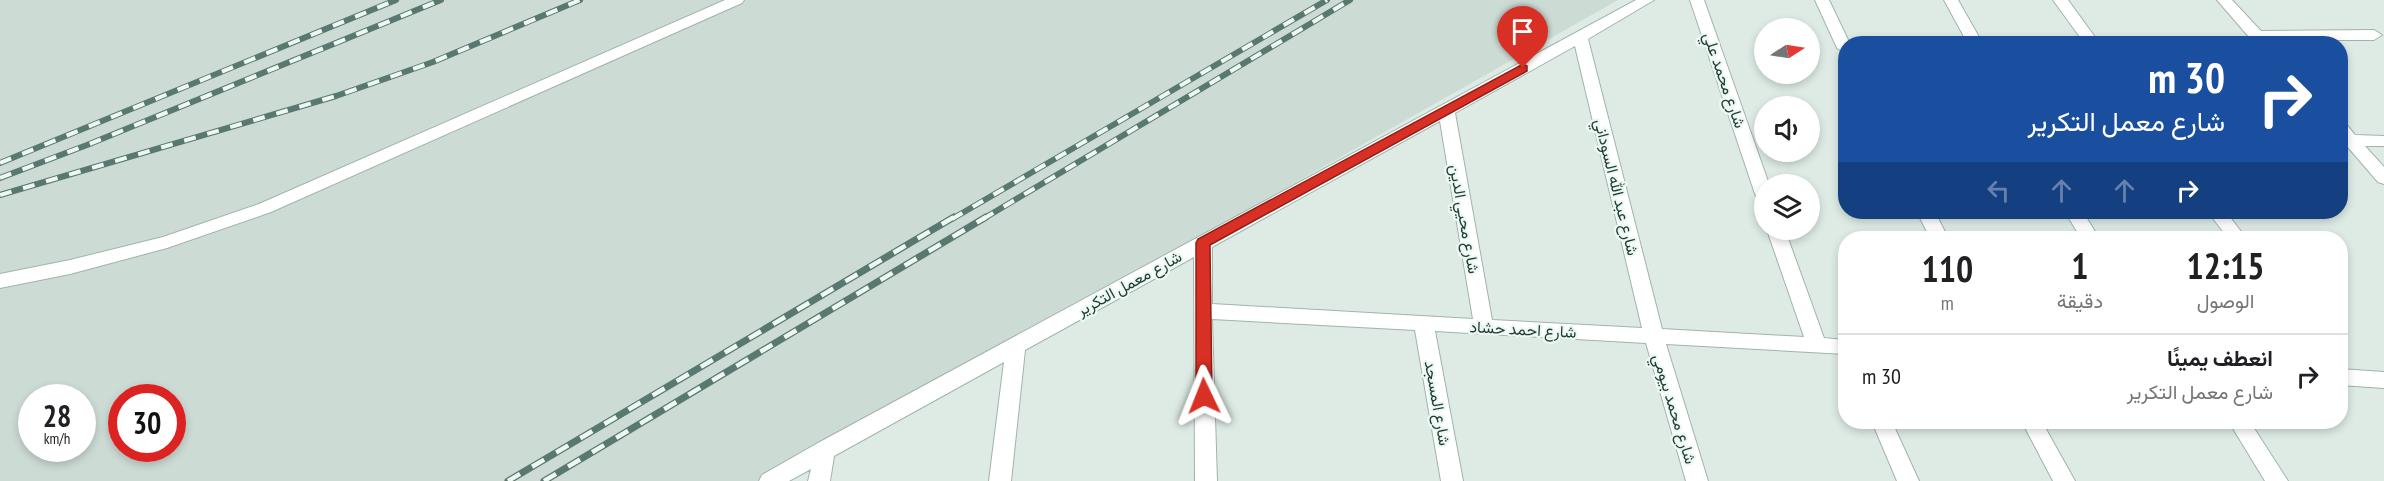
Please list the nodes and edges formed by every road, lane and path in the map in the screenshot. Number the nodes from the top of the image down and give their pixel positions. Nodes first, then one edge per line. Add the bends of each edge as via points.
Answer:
1 (737, 0) edge
2 (1647, 0) edge
3 (1697, 0) edge
4 (1822, 0) edge
5 (1951, 0) edge
6 (2060, 0) edge
7 (2224, 0) edge
8 (2374, 35) dead end
9 (1580, 36) junction
10 (1839, 36) edge
11 (1971, 36) edge
12 (2087, 36) edge
13 (2256, 36) edge
14 (2348, 36) edge
15 (1446, 110) junction
16 (2348, 137) edge
17 (2348, 141) edge
18 (2384, 141) edge
19 (1757, 174) edge
20 (2384, 178) edge
21 (2222, 219) edge
22 (2232, 231) edge
23 (1779, 240) edge
24 (1203, 243) junction
25 (0, 281) edge
26 (1202, 311) junction
27 (1424, 324) junction
28 (1484, 327) junction
29 (1654, 337) junction
30 (1016, 345) junction
31 (1816, 346) junction
32 (1838, 347) edge
33 (2348, 377) edge
34 (2384, 380) edge
35 (1885, 429) edge
36 (2036, 429) edge
37 (2244, 429) edge
38 (825, 449) junction
39 (770, 481) edge
40 (819, 481) edge
41 (1000, 481) edge
42 (1206, 481) edge
43 (1452, 481) edge
44 (1697, 481) edge
45 (1908, 481) edge
46 (2064, 481) edge
47 (2277, 481) edge

1 - 25 street via 265,208 167,242
2 - 9 street, شارع معمل التكرير
3 - 19 street, شارع محمد علي
4 - 10 street
5 - 11 street
6 - 12 street
7 - 13 street
8 - 14 street
9 - 15 street, شارع معمل التكرير
9 - 29 street, شارع عبد الله السوداني
15 - 24 street, شارع معمل التكرير
15 - 28 street, شارع محيي الدين
16 - 18 street
17 - 20 street
21 - 22 street
23 - 31 street
24 - 26 street
24 - 30 street, شارع معمل التكرير
26 - 27 street, شارع احمد حشاد
26 - 42 street
27 - 28 street, شارع احمد حشاد
27 - 43 street, شارع المسجد
28 - 29 street, شارع احمد حشاد
29 - 31 street, شارع احمد حشاد
29 - 44 street, شارع محمد بيومي
30 - 38 street, شارع معمل التكرير
30 - 41 street
31 - 32 street, شارع احمد حشاد
33 - 34 street
35 - 45 street
36 - 46 street
37 - 47 street
38 - 39 street, شارع معمل التكرير
38 - 40 street

